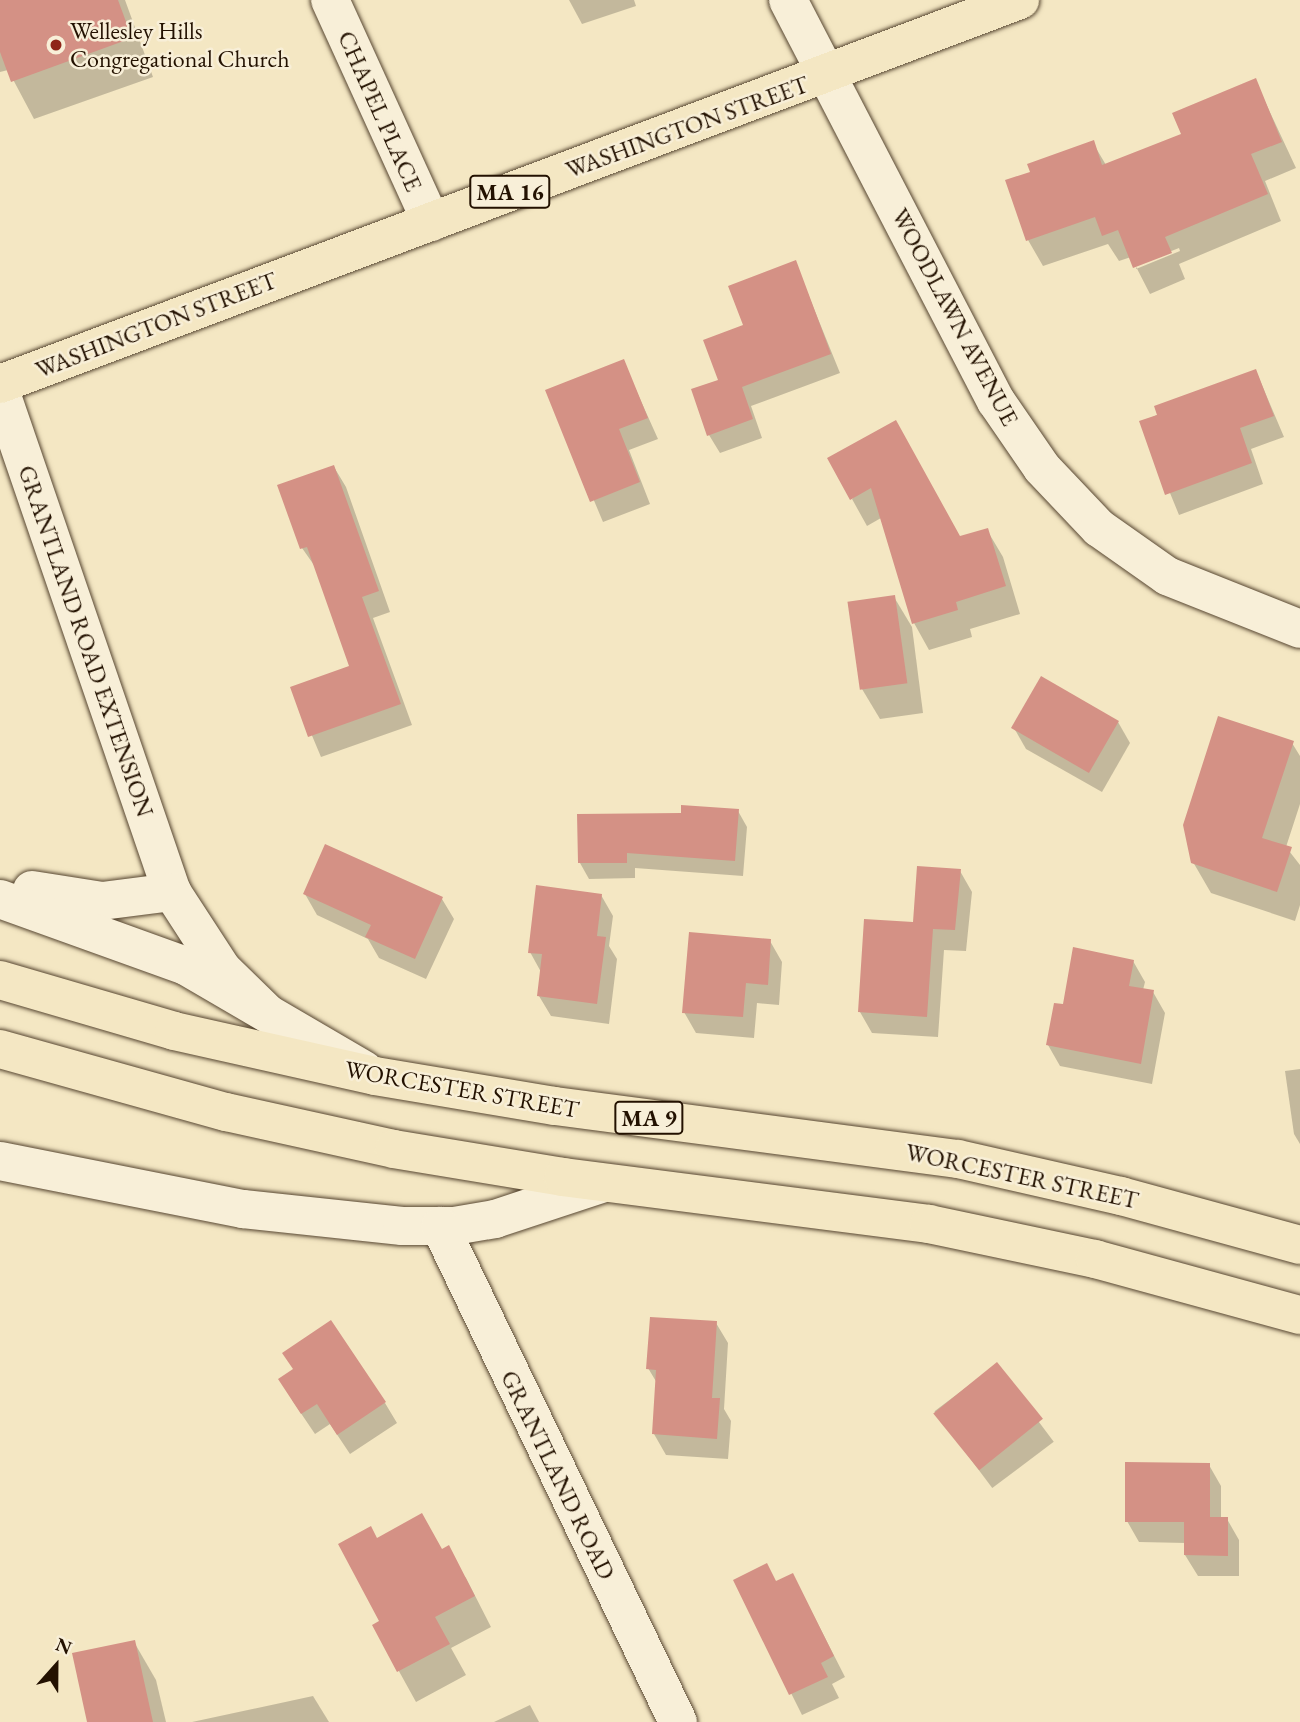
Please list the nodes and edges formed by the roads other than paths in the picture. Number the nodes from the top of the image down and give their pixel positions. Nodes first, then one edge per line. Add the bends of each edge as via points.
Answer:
1 (330, 0) edge
2 (788, 0) edge
3 (1020, 0) edge
4 (828, 74) junction
5 (431, 222) junction
6 (0, 384) edge
7 (0, 390) edge
8 (1300, 629) edge
9 (0, 884) edge
10 (172, 892) junction
11 (0, 899) edge
12 (0, 980) edge
13 (266, 1012) junction
14 (0, 1049) edge
15 (375, 1076) junction
16 (0, 1161) edge
17 (604, 1183) junction
18 (440, 1226) junction
19 (1300, 1245) edge
20 (1300, 1315) edge
21 (678, 1722) edge

1 - 5 street, CHAPEL PLACE
2 - 4 street, WOODLAWN AVENUE
3 - 4 main road, WASHINGTON STREET / MA 16
4 - 5 main road, WASHINGTON STREET / MA 16
4 - 8 street, WOODLAWN AVENUE via 996,401 1042,468 1099,528 1167,576
5 - 6 main road, WASHINGTON STREET / MA 16
7 - 10 street, GRANTLAND ROAD EXTENSION
9 - 10 street via 102,901
10 - 13 street, GRANTLAND ROAD EXTENSION via 222,969
11 - 13 street via 162,956 216,981
12 - 15 main road, WORCESTER STREET / MA 9 via 174,1031
13 - 15 street
14 - 17 main road via 142,1091 310,1131
15 - 19 main road, WORCESTER STREET / MA 9 via 555,1106 958,1159 1121,1196
16 - 18 street via 243,1209 362,1224
17 - 18 street via 495,1219
17 - 20 main road via 929,1224 1095,1259
18 - 21 street, GRANTLAND ROAD

